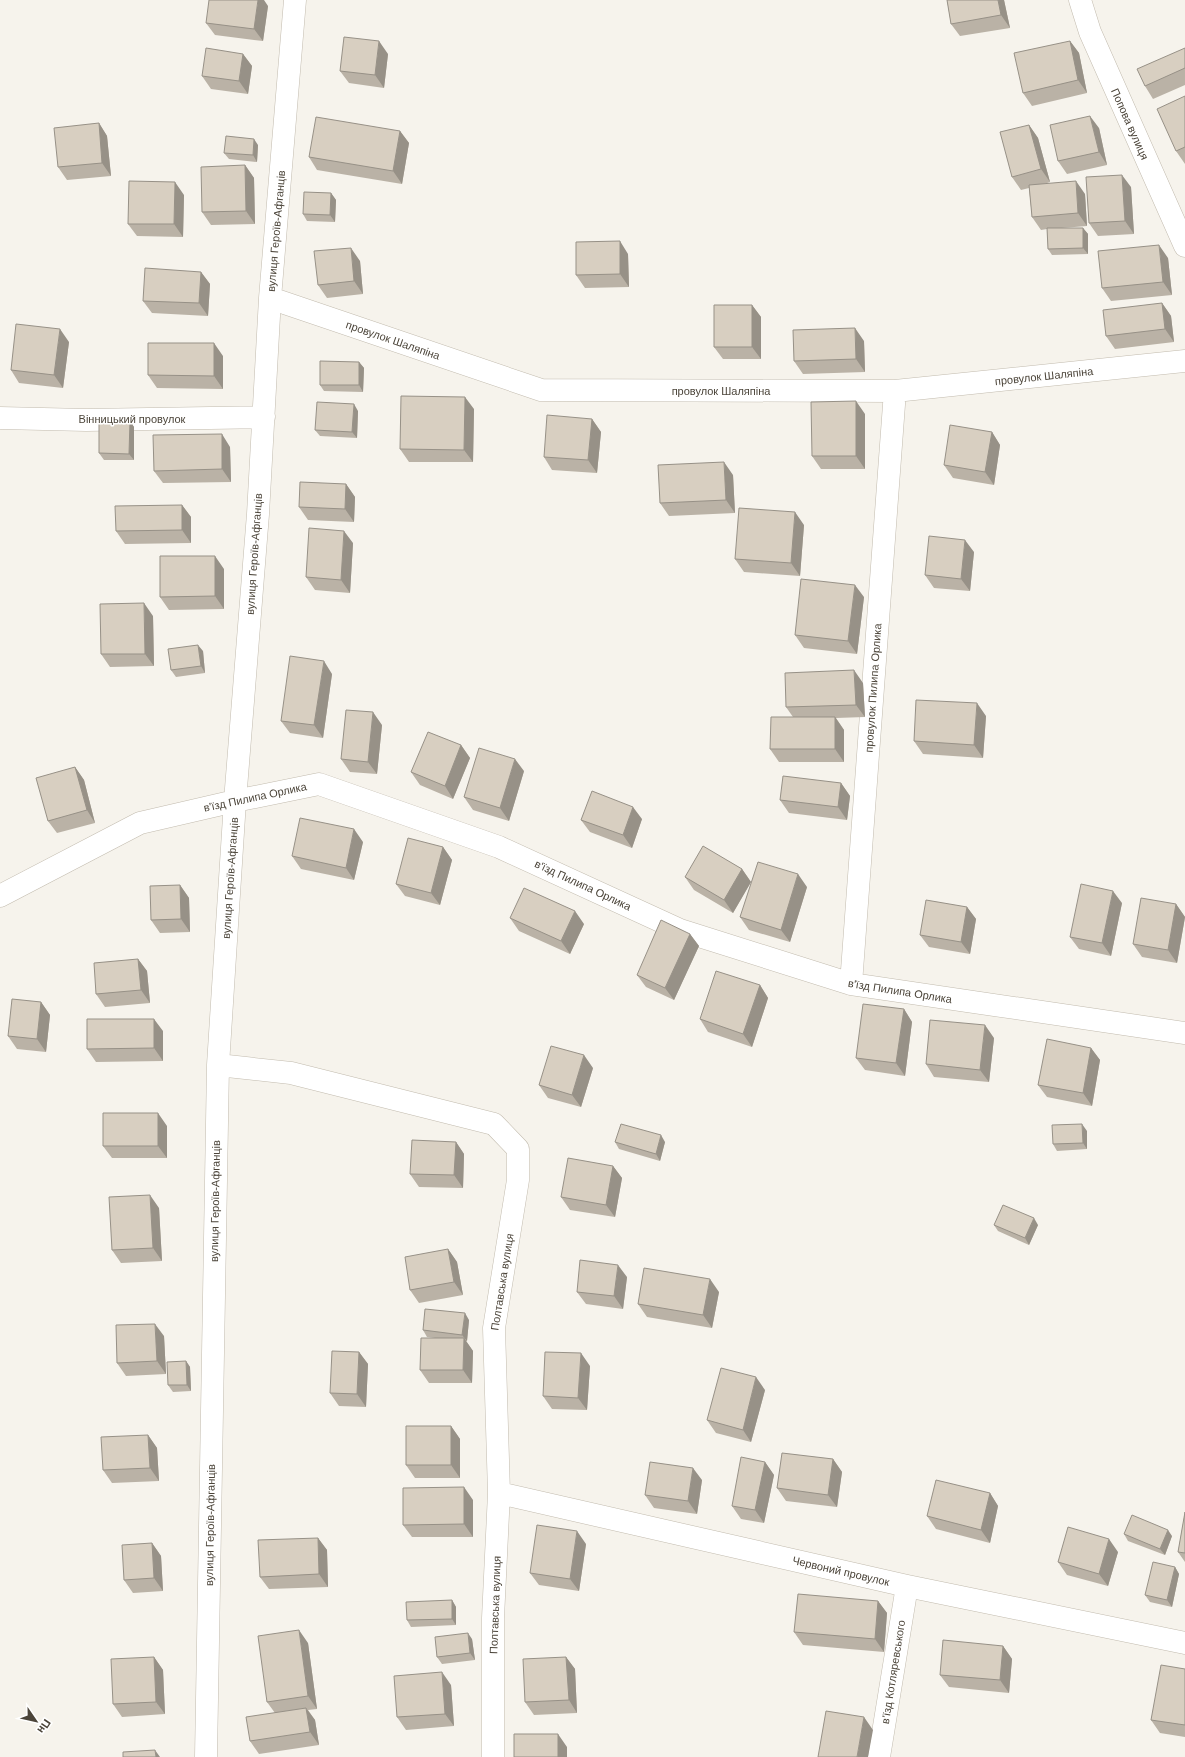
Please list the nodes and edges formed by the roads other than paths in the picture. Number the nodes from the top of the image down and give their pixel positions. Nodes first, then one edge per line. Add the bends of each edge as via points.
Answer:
1 (295, 0) edge
2 (1080, 0) edge
3 (1185, 246) edge
4 (270, 298) junction
5 (1185, 361) edge
6 (895, 391) junction
7 (264, 417) junction
8 (0, 418) edge
9 (235, 801) junction
10 (0, 896) edge
11 (850, 984) junction
12 (1185, 1033) edge
13 (218, 1065) junction
14 (499, 1493) junction
15 (907, 1586) junction
16 (1185, 1643) edge
17 (206, 1757) edge
18 (493, 1757) edge
19 (878, 1757) edge

1 - 4 street, вулиця Героїв-Афганців
2 - 3 street, Попова вулиця via 1090,32
4 - 6 street, провулок Шаляпіна via 541,390
4 - 7 street, вулиця Героїв-Афганців
5 - 6 street, провулок Шаляпіна
6 - 11 street, провулок Пилипа Орлика
7 - 8 street, Вінницький провулок via 86,420
7 - 9 street, вулиця Героїв-Афганців
9 - 10 street, в'їзд Пилипа Орлика via 140,823
9 - 11 street, в'їзд Пилипа Орлика via 319,784 499,847 680,930
9 - 13 street, вулиця Героїв-Афганців
11 - 12 street, в'їзд Пилипа Орлика
13 - 14 street, Полтавська вулиця via 291,1073 494,1124 518,1149 518,1180 494,1328
13 - 17 street, вулиця Героїв-Афганців
14 - 15 street, Червоний провулок
14 - 18 street, Полтавська вулиця via 493,1618
15 - 16 street, Червоний провулок
15 - 19 street, в’їзд Котляревського

